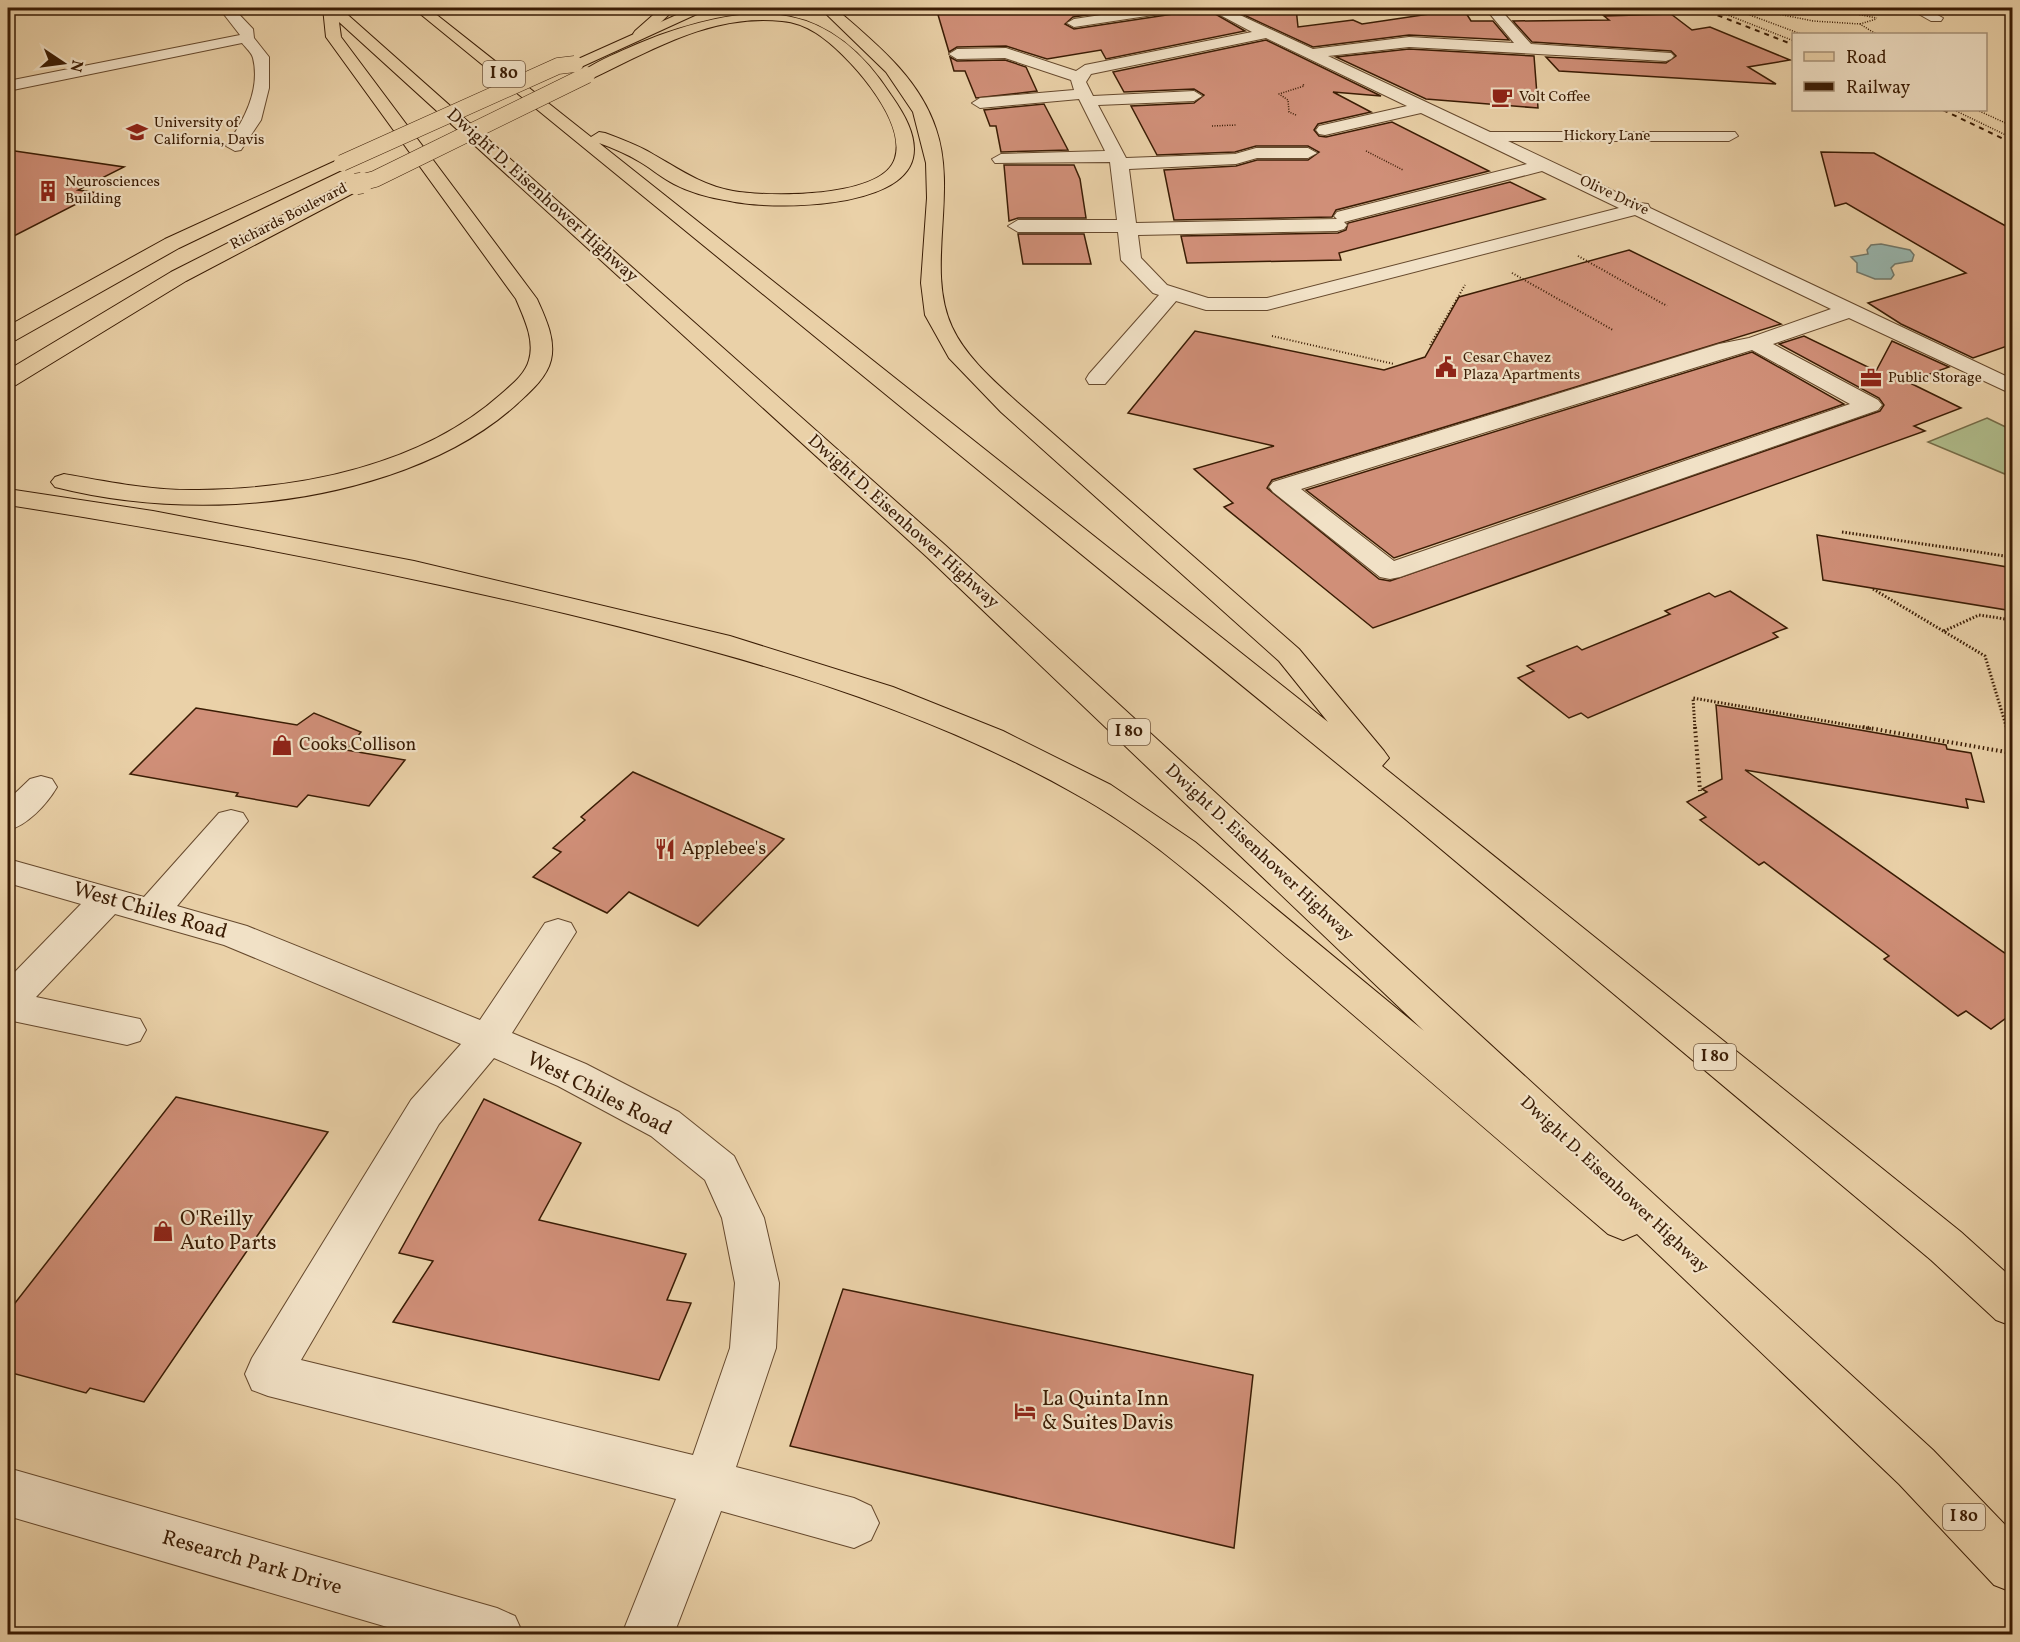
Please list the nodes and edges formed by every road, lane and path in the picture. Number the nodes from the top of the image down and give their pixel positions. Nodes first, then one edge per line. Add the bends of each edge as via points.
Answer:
1 (226, 8) edge
2 (331, 8) edge
3 (420, 8) edge
4 (445, 8) edge
5 (669, 8) edge
6 (703, 8) edge
7 (828, 8) edge
8 (1173, 8) edge
9 (1214, 8) edge
10 (1492, 8) edge
11 (1710, 8) edge
12 (1731, 8) edge
13 (1915, 8) edge
14 (1830, 9) edge
15 (1747, 13) junction
16 (1743, 14) dead end
17 (1936, 18) dead end
18 (1074, 23) dead end
19 (1860, 24) junction
20 (444, 26) junction
21 (1269, 33) junction
22 (1798, 33) edge
23 (1873, 33) edge
24 (640, 34) junction
25 (246, 38) junction
26 (1792, 40) edge
27 (1526, 48) junction
28 (957, 54) dead end
29 (1313, 54) junction
30 (1666, 56) dead end
31 (581, 70) junction
32 (38, 80) junction
33 (11, 85) edge
34 (1084, 91) junction
35 (48, 94) dead end
36 (1194, 96) dead end
37 (27, 98) dead end
38 (980, 103) dead end
39 (1425, 107) junction
40 (1956, 111) edge
41 (1979, 111) edge
42 (563, 122) junction
43 (2013, 126) edge
44 (1325, 130) dead end
45 (1486, 136) junction
46 (1729, 136) dead end
47 (2013, 138) edge
48 (235, 146) dead end
49 (1308, 153) dead end
50 (1001, 159) dead end
51 (1117, 160) junction
52 (1548, 164) junction
53 (1641, 208) junction
54 (1018, 226) dead end
55 (1127, 227) junction
56 (1533, 236) junction
57 (1522, 270) dead end
58 (1465, 285) dead end
59 (1172, 293) junction
60 (1667, 306) dead end
61 (1850, 309) junction
62 (1613, 330) dead end
63 (8, 335) edge
64 (1269, 335) dead end
65 (1755, 343) junction
66 (1430, 345) dead end
67 (1394, 364) dead end
68 (1098, 378) dead end
69 (8, 380) edge
70 (2013, 387) edge
71 (8, 474) edge
72 (8, 496) edge
73 (1842, 532) dead end
74 (2013, 557) edge
75 (1873, 589) dead end
76 (2013, 620) edge
77 (1944, 632) junction
78 (2013, 745) edge
79 (2013, 753) edge
80 (41, 787) dead end
81 (1700, 791) dead end
82 (1416, 810) junction
83 (8, 819) edge
84 (231, 820) dead end
85 (8, 871) edge
86 (108, 899) junction
87 (153, 910) junction
88 (558, 932) dead end
89 (23, 969) edge
90 (8, 1004) edge
91 (127, 1030) dead end
92 (488, 1039) junction
93 (2013, 1051) edge
94 (2007, 1054) dead end
95 (2013, 1306) edge
96 (1916, 1467) junction
97 (707, 1483) junction
98 (8, 1492) edge
99 (854, 1523) dead end
100 (2013, 1567) edge
101 (496, 1635) edge
102 (648, 1635) edge

1 - 25 street via 248,32
2 - 71 main road via 334,37 526,299 540,332 541,357 533,375 509,402 470,430 417,456 357,476 290,489 209,498 156,496
2 - 96 main road, Dwight D. Eisenhower Highway / I 80 via 936,551
3 - 20 main road, I 80
4 - 20 main road
5 - 24 main road
6 - 24 main road, Richards Boulevard
7 - 82 main road via 900,78 921,113 934,151 936,182 931,285 936,315 955,350 1008,407 1289,655
8 - 18 street
9 - 21 street, Olive Drive
10 - 27 street
11 - 26 path
12 - 15 path
13 - 17 street
14 - 19 path via 1877,18
15 - 16 path
15 - 19 path via 1768,12 1813,21
15 - 22 path
19 - 23 path
20 - 42 main road, I 80
21 - 29 street, Olive Drive
21 - 34 street via 1085,70
24 - 31 main road, Richards Boulevard
25 - 32 street
25 - 48 street via 261,57 261,88 253,120
27 - 29 street via 1409,42
27 - 30 street
28 - 34 street via 1006,53
29 - 39 street, Olive Drive
31 - 42 main road via 705,22 756,15 803,21 824,30 873,77 897,122 904,158 897,171 879,183 832,196 770,200 696,187 639,153
31 - 63 main road, Richards Boulevard, bridge via 558,66 262,199 129,265
31 - 69 main road, Richards Boulevard, bridge via 375,179 356,183 207,259
32 - 33 street
32 - 35 street
33 - 37 street
34 - 36 street
34 - 38 street
34 - 51 street
39 - 44 street
39 - 45 street, Olive Drive
40 - 47 path
41 - 43 path
42 - 82 main road, I 80
45 - 46 street, Hickory Lane
45 - 52 street, Olive Drive
49 - 51 street via 1256,153 1236,159
50 - 51 street
51 - 55 street
52 - 53 street, Olive Drive
52 - 55 street via 1340,220
53 - 56 street
53 - 61 street, Olive Drive
54 - 55 street
55 - 59 street via 1131,260 1160,289
56 - 59 street via 1267,304 1206,304
56 - 60 path via 1570,256 1577,255
57 - 62 path via 1512,273
58 - 66 path
59 - 68 street
61 - 65 street
61 - 70 street, Olive Drive
64 - 67 path
65 - 65 street via 1726,349 1282,487 1390,571 1870,405
72 - 96 main road via 153,519 414,569 720,642 882,694 992,738 1100,793 1183,850
73 - 74 path
75 - 77 path
76 - 77 path via 1979,615
77 - 78 path via 1985,656
79 - 81 path via 1693,698
80 - 83 street
82 - 95 main road, I 80 via 1946,1246
84 - 87 street
85 - 86 street, West Chiles Road
86 - 87 street, West Chiles Road
86 - 89 street
87 - 92 street, West Chiles Road via 234,935
88 - 92 street
89 - 90 street
90 - 91 street
92 - 97 street, West Chiles Road via 572,1076 665,1124 720,1168 743,1218 757,1283 753,1348
92 - 97 street via 425,1112 268,1374
93 - 94 path
96 - 100 main road, Dwight D. Eisenhower Highway / I 80
97 - 99 street
97 - 102 street, West Chiles Road
98 - 101 street, Research Park Drive

